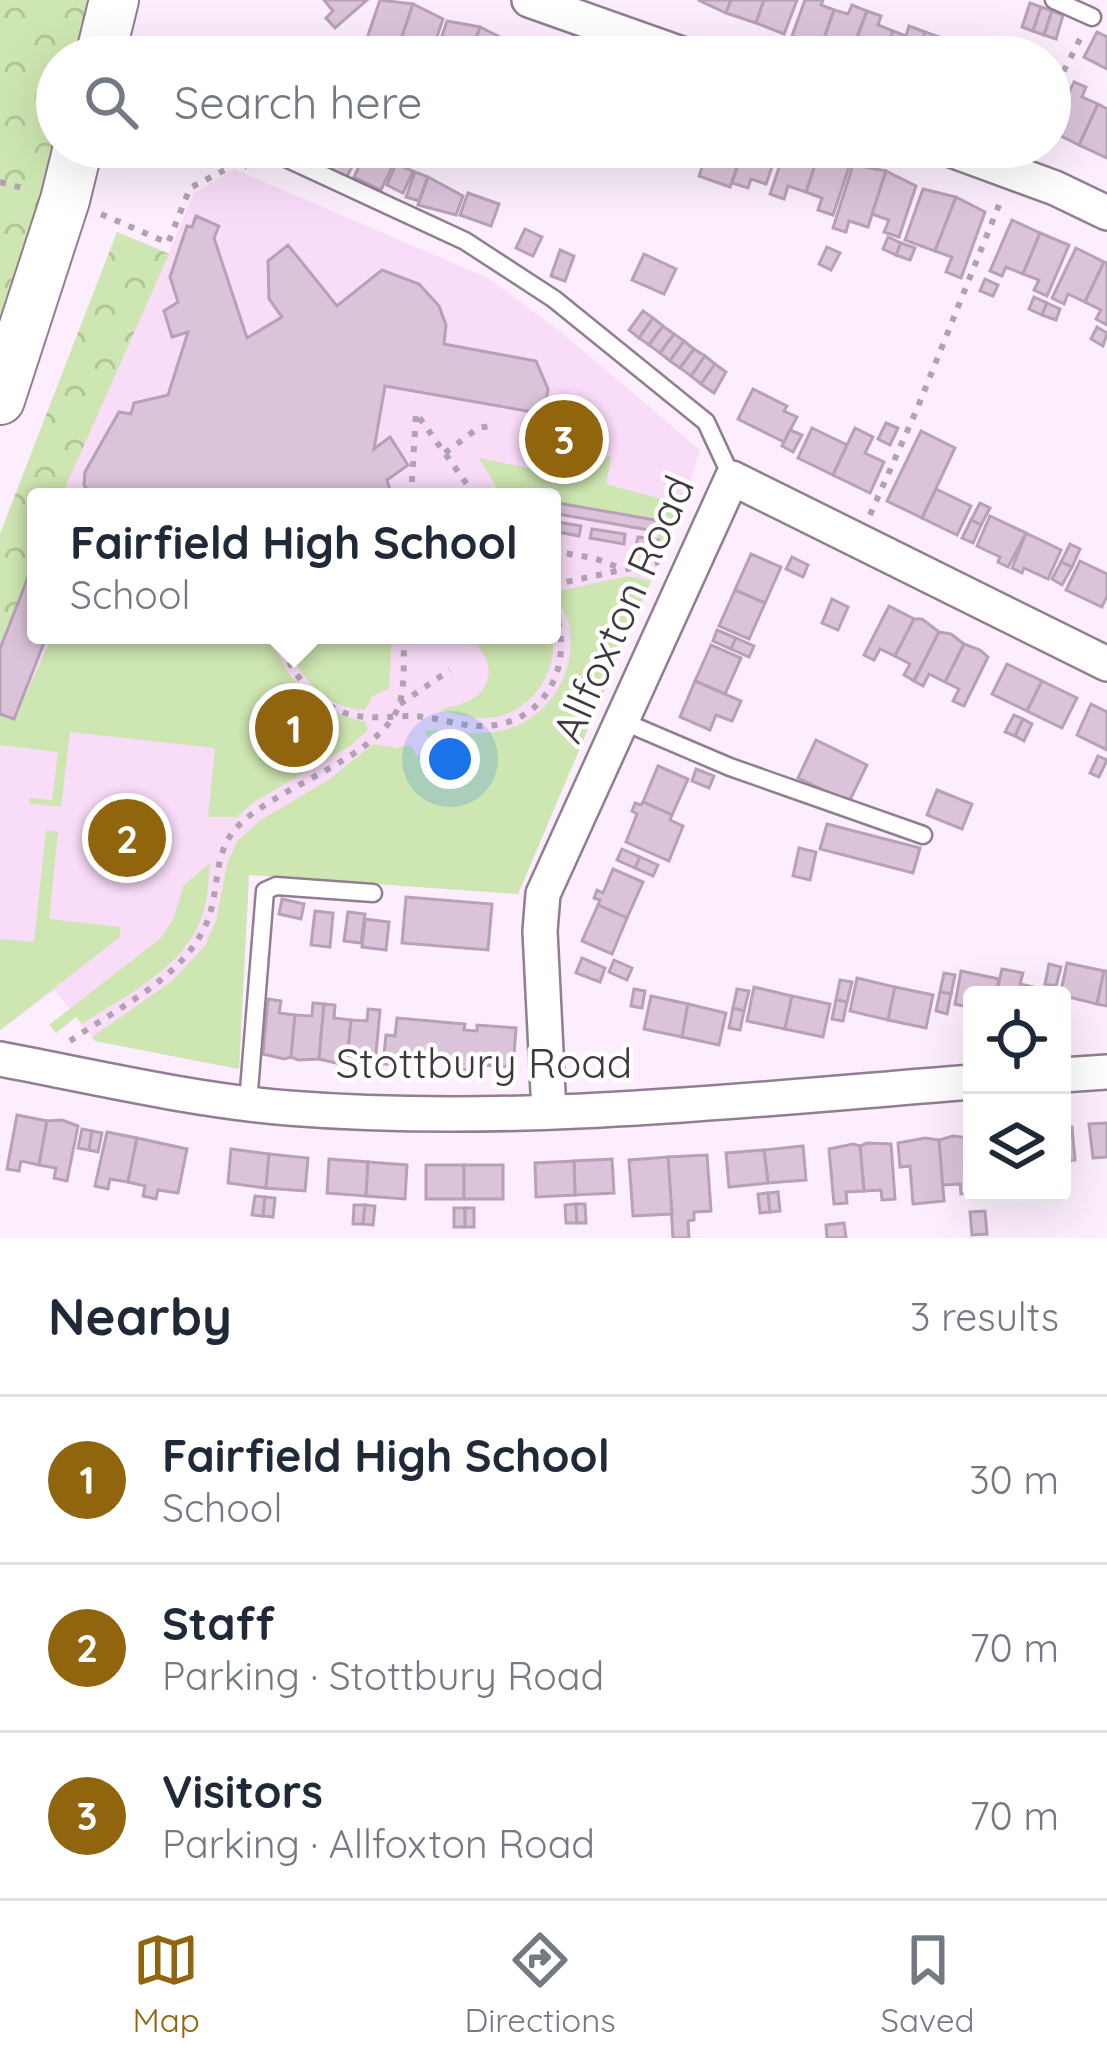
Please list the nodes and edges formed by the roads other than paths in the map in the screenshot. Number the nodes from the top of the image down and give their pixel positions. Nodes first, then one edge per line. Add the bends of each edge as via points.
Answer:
1 (114, 0) edge
2 (529, 0) edge
3 (1054, 0) edge
4 (1091, 17) road end
5 (105, 36) edge
6 (631, 36) edge
7 (73, 168) edge
8 (307, 168) edge
9 (1000, 168) edge
10 (1107, 213) edge
11 (0, 400) edge
12 (732, 478) junction
13 (1107, 664) edge
14 (622, 721) junction
15 (923, 835) dead end
16 (373, 893) dead end
17 (0, 1060) edge
18 (1107, 1072) edge
19 (1071, 1075) edge
20 (963, 1083) edge
21 (248, 1103) junction
22 (549, 1112) junction

1 - 5 main road
2 - 6 street
3 - 4 lane
7 - 11 main road
8 - 12 lane via 465,242 554,299 706,422
9 - 10 street
12 - 13 street, Allfoxton Road
12 - 14 street, Allfoxton Road
14 - 15 lane
14 - 22 street, Allfoxton Road via 541,904
16 - 21 lane via 265,891
17 - 21 street, Stottbury Road
18 - 19 street
20 - 22 street, Stottbury Road
21 - 22 street, Stottbury Road

